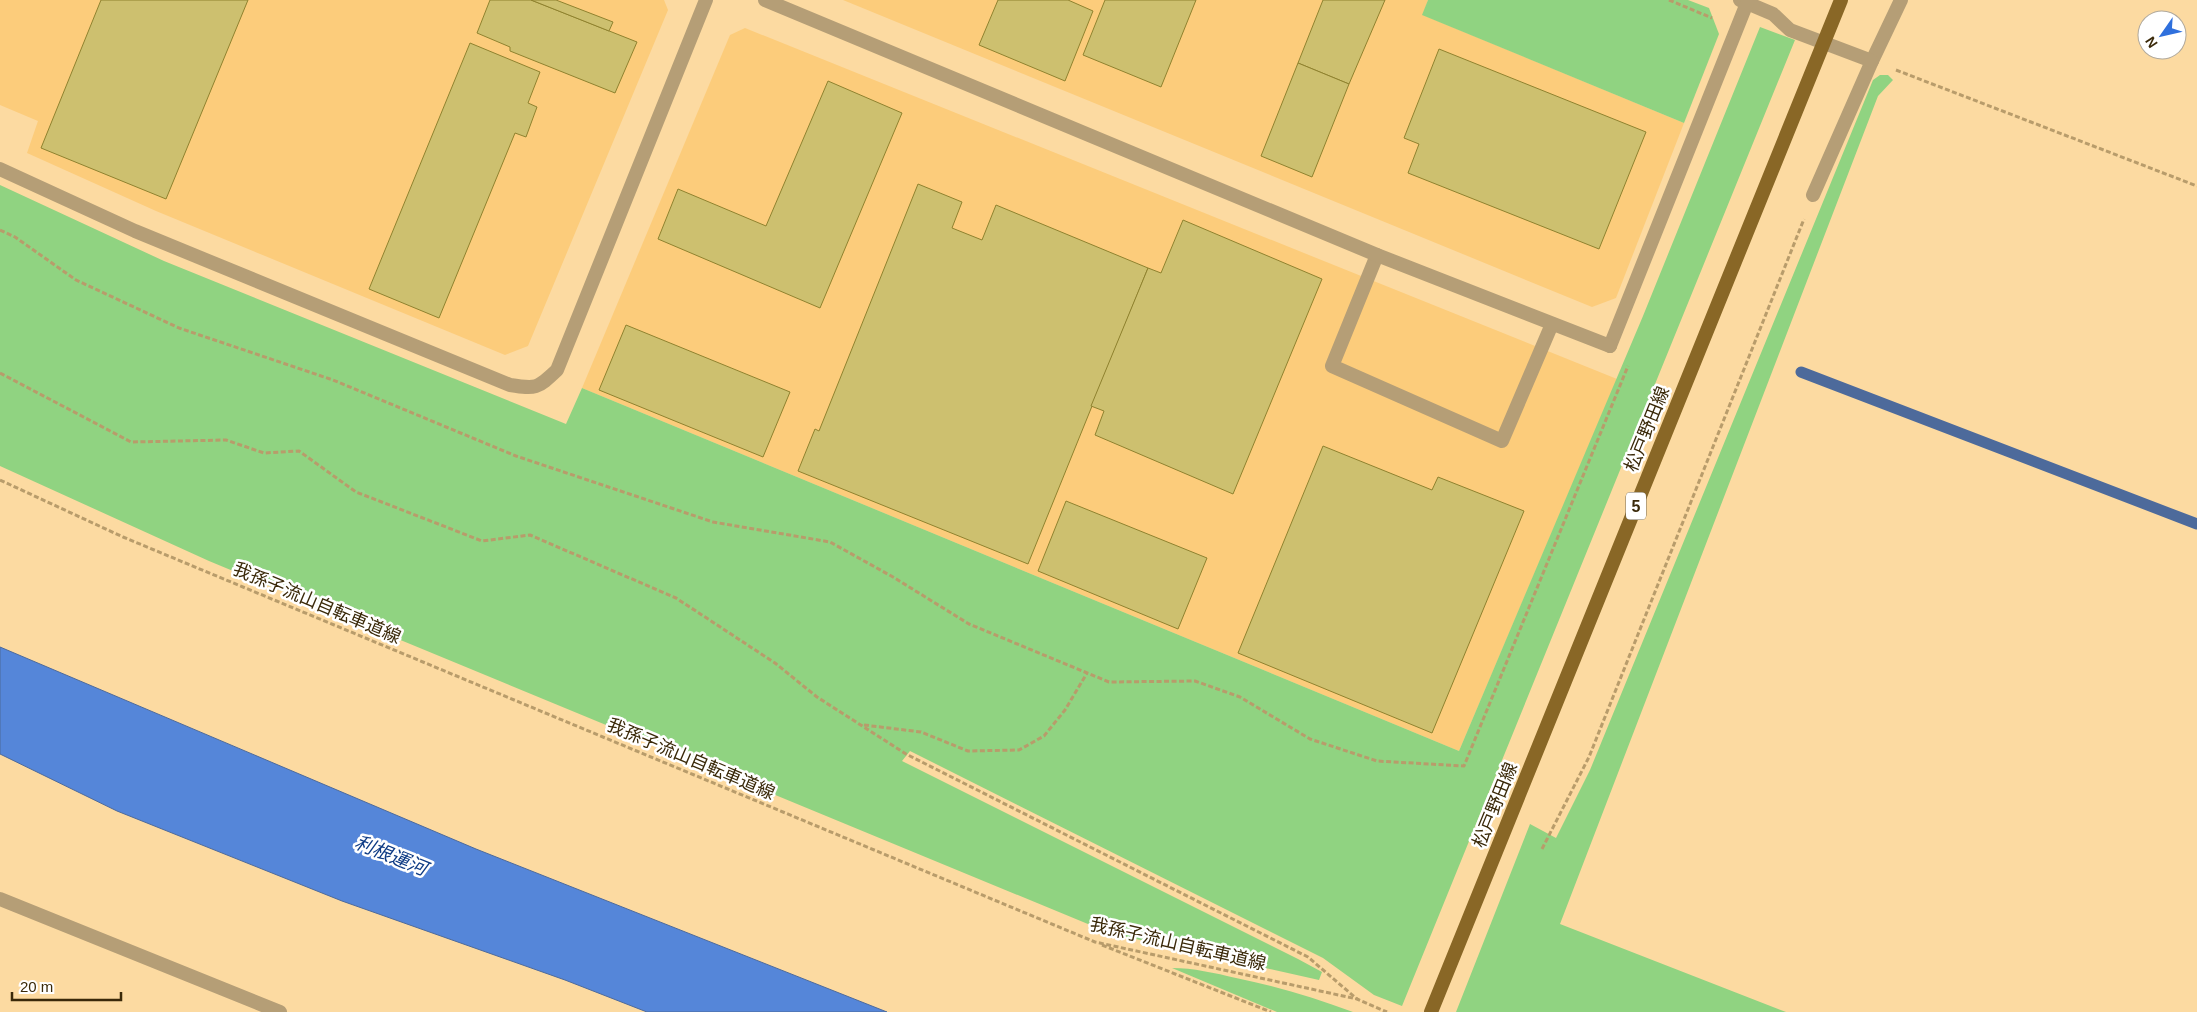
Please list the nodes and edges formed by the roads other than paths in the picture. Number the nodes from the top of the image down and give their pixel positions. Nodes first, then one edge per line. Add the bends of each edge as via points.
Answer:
1 (706, 0) edge
2 (765, 0) edge
3 (1841, 0) edge
4 (1901, 0) edge
5 (1743, 2) edge
6 (1872, 61) junction
7 (0, 169) edge
8 (1813, 195) road end
9 (1377, 255) junction
10 (1552, 324) junction
11 (0, 899) edge
12 (280, 1012) edge
13 (1431, 1012) edge

1 - 7 street via 557,370 544,383 533,388 510,385 162,242
2 - 9 street
3 - 13 main road, 松戸野田線 / 5, bridge
4 - 6 street
5 - 6 street via 1773,14 1790,30
5 - 10 street via 1738,30 1610,346
6 - 8 street
9 - 10 street
9 - 10 street via 1332,366 1502,441
11 - 12 street

